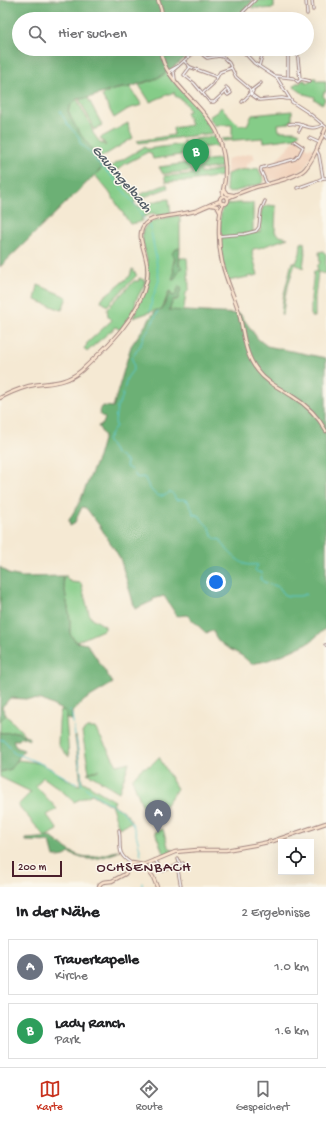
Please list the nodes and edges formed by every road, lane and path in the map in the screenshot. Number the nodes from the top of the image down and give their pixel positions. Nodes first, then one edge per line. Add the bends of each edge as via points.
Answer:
1 (158, 0) edge
2 (255, 0) edge
3 (306, 0) edge
4 (312, 0) edge
5 (313, 10) dead end
6 (162, 12) edge
7 (244, 12) edge
8 (307, 12) edge
9 (161, 56) edge
10 (189, 56) edge
11 (204, 56) edge
12 (219, 56) edge
13 (219, 56) edge
14 (248, 56) edge
15 (262, 56) edge
16 (288, 56) edge
17 (297, 56) edge
18 (184, 60) junction
19 (179, 65) junction
20 (259, 66) junction
21 (190, 67) junction
22 (231, 68) junction
23 (174, 70) junction
24 (169, 72) junction
25 (274, 76) junction
26 (288, 76) junction
27 (217, 77) junction
28 (300, 79) junction
29 (175, 80) junction
30 (310, 81) dead end
31 (261, 83) dead end
32 (251, 90) junction
33 (225, 92) junction
34 (202, 93) junction
35 (251, 93) junction
36 (289, 99) junction
37 (242, 102) dead end
38 (289, 124) dead end
39 (302, 125) junction
40 (324, 125) junction
41 (326, 127) edge
42 (299, 131) dead end
43 (323, 134) junction
44 (309, 138) dead end
45 (326, 138) edge
46 (294, 141) dead end
47 (320, 143) junction
48 (317, 151) junction
49 (322, 178) junction
50 (326, 178) edge
51 (267, 184) junction
52 (224, 188) junction
53 (297, 188) dead end
54 (235, 195) junction
55 (223, 196) junction
56 (228, 198) junction
57 (265, 201) dead end
58 (222, 202) junction
59 (210, 204) junction
60 (220, 212) junction
61 (219, 236) junction
62 (0, 398) edge
63 (326, 431) edge
64 (326, 823) edge
65 (119, 830) dead end
66 (178, 859) dead end
67 (155, 860) junction
68 (183, 862) dead end
69 (132, 863) junction
70 (180, 864) junction
71 (144, 865) junction
72 (177, 865) junction
73 (99, 887) edge
74 (157, 887) edge
75 (181, 887) edge

1 - 6 main road
2 - 7 street
3 - 8 street
4 - 5 street
9 - 24 main road
10 - 18 street
11 - 13 street
12 - 22 street via 229,62
14 - 20 street
15 - 20 street
16 - 26 street
17 - 28 street
18 - 19 street
18 - 21 street
19 - 23 street
19 - 24 street
20 - 25 street
21 - 27 street
21 - 34 street via 184,75
22 - 27 street via 221,71
22 - 32 street via 236,77
23 - 24 street
23 - 29 street
24 - 29 main road
25 - 26 street
25 - 36 street
26 - 28 street via 298,82
27 - 34 street via 210,88
28 - 30 street
29 - 52 main road via 204,113 217,134 225,160
31 - 32 street
32 - 35 street
33 - 33 street via 227,88 231,93 228,95
33 - 34 street via 214,102 209,101
35 - 36 street via 258,99
35 - 37 street
36 - 40 street
38 - 39 street
39 - 40 street via 314,128
39 - 42 street
40 - 41 street
41 - 43 main road
43 - 45 street
43 - 47 main road
44 - 47 street
46 - 51 street via 304,147 298,157 261,168
47 - 48 main road
48 - 49 street
48 - 51 main road via 305,169 298,174
49 - 50 street
49 - 53 street
51 - 54 main road
52 - 54 main road via 227,194
52 - 55 main road
54 - 56 main road
55 - 56 main road
55 - 58 main road
56 - 58 main road via 225,204
57 - 61 street via 259,226 255,231
58 - 59 main road
58 - 60 main road
59 - 60 main road via 217,206
59 - 62 main road via 192,212 156,218 145,225 141,239 148,273 139,303 124,328 82,370 64,381 27,387
60 - 61 main road
61 - 63 main road via 224,270 253,364 268,381 310,409
64 - 67 main road via 273,841 226,850 178,851
65 - 69 street via 120,853
66 - 70 street
67 - 71 main road
67 - 72 street via 162,870
68 - 70 street
69 - 71 main road
69 - 73 main road via 125,874 112,881 103,882
70 - 72 street
71 - 74 main road
72 - 75 street

